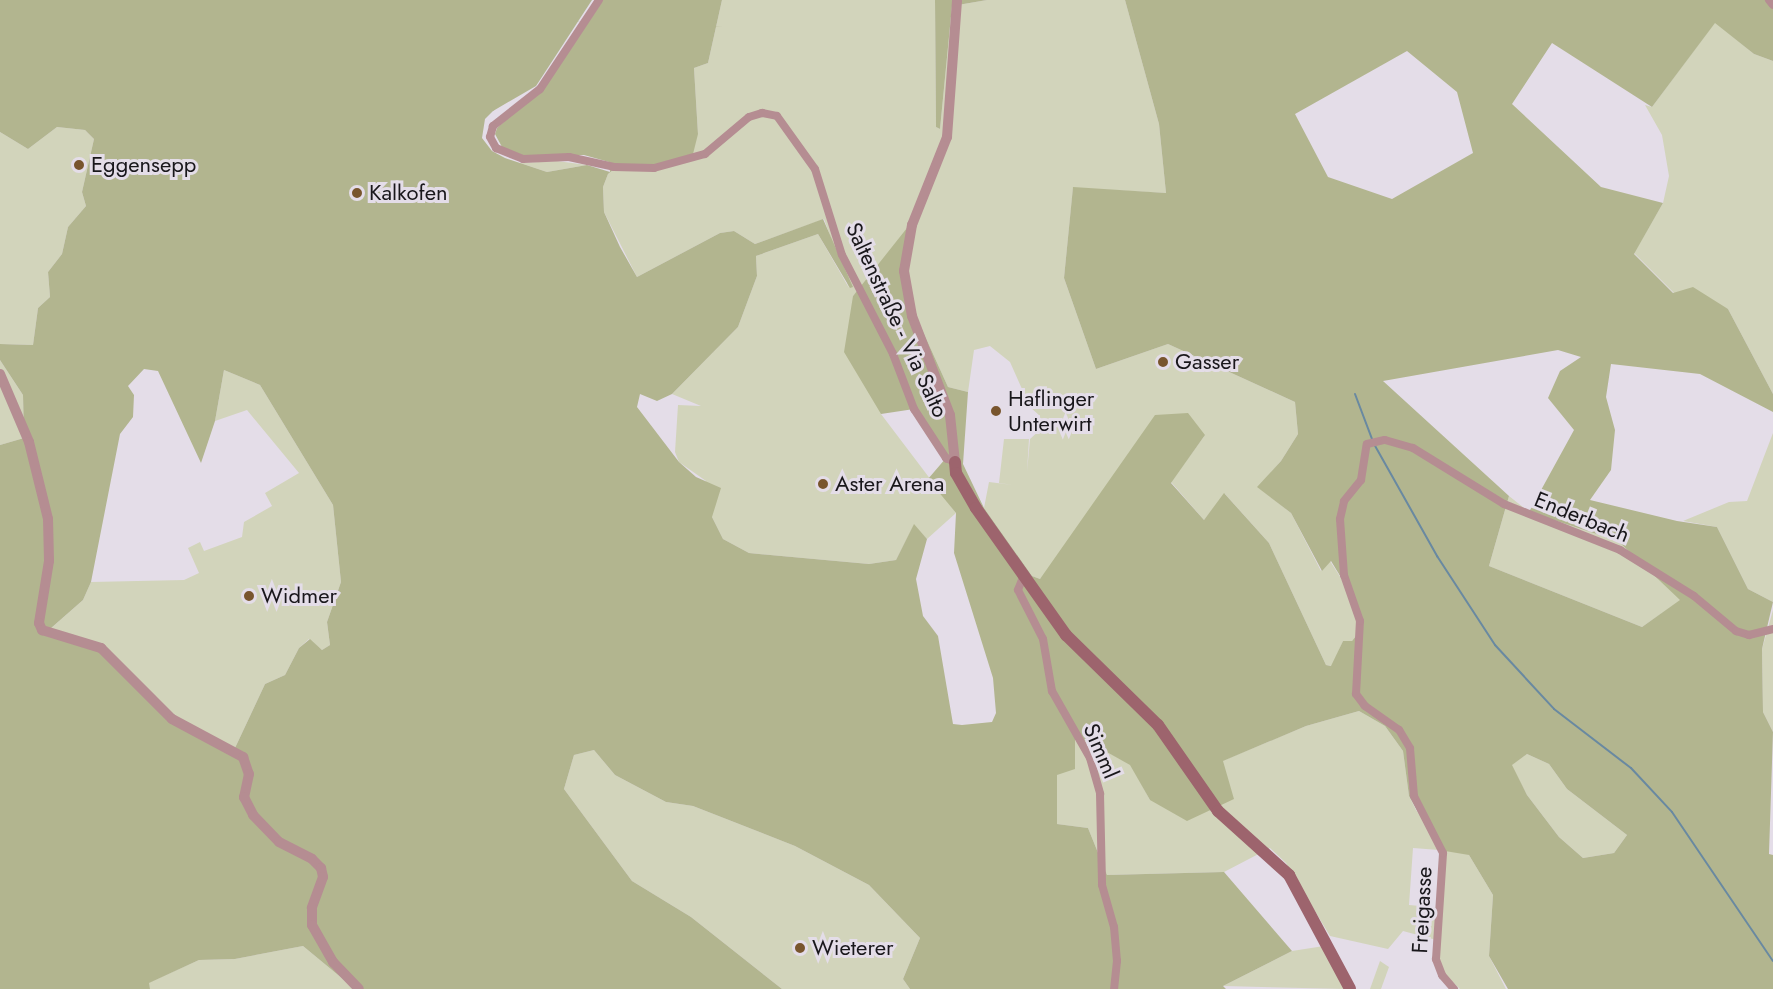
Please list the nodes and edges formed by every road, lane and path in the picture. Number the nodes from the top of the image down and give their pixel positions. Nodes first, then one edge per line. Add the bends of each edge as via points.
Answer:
1 (600, 0) edge
2 (957, 0) edge
3 (1769, 0) edge
4 (1773, 5) edge
5 (0, 374) edge
6 (955, 462) junction
7 (1024, 574) junction
8 (1344, 576) joint
9 (1773, 629) edge
10 (359, 989) edge
11 (1114, 989) edge
12 (1350, 989) edge
13 (1454, 989) edge

1 - 6 street, Saltenstraße - Via Salto via 540,89 493,126 490,137 496,148 523,159 569,157 614,167 654,168 705,154 749,117 762,113 777,116 815,169 842,255 893,354 914,409 946,458
2 - 6 street via 947,137 912,225 904,271 912,316 950,415
3 - 4 street
5 - 10 street via 28,442 48,519 49,561 39,623 42,630 101,648 172,719 243,757 249,768 244,797 253,815 279,842 321,868 323,877 312,908 312,925 333,962
6 - 7 main road via 956,473 976,508
7 - 11 street, Simml via 1018,590 1043,639 1053,691 1090,758 1100,794 1102,885 1114,927 1117,962
7 - 12 main road via 1084,656 1158,725 1218,811 1289,875
8 - 9 street, Enderbach via 1342,507 1361,480 1364,449 1370,442 1380,440 1430,456 1511,507 1620,550 1694,596 1736,631 1749,634
8 - 13 street, Freigasse via 1360,621 1356,694 1365,706 1404,735 1413,760 1414,796 1443,853 1437,959 1442,975

